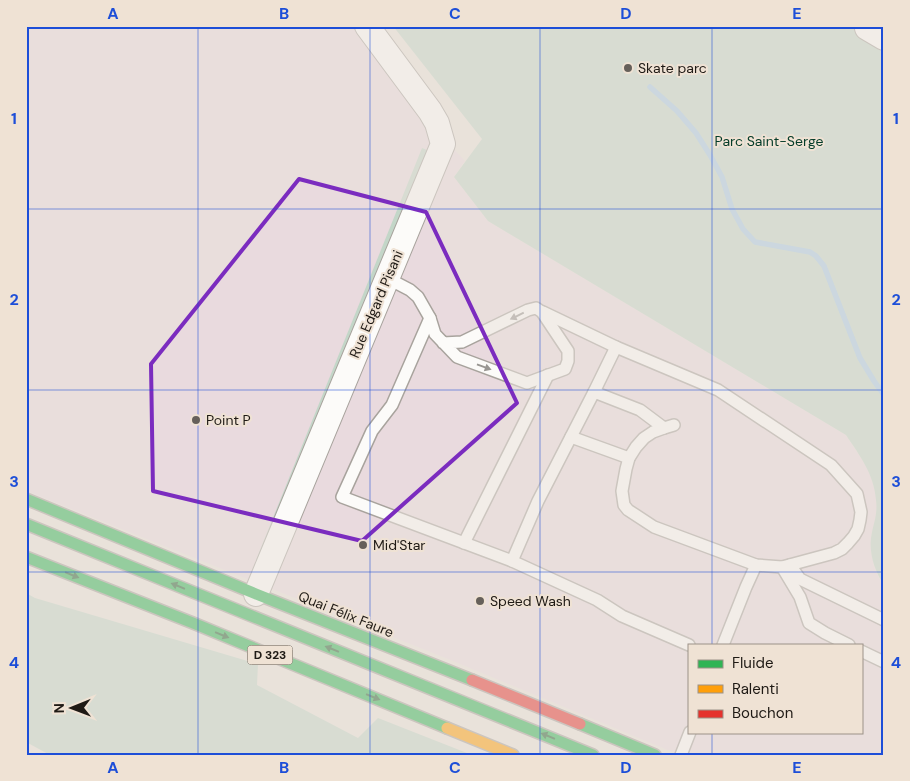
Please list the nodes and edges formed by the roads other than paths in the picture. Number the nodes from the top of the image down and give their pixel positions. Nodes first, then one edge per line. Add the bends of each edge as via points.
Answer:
1 (366, 26) edge
2 (387, 278) junction
3 (542, 312) junction
4 (430, 318) junction
5 (443, 343) junction
6 (616, 348) junction
7 (548, 375) junction
8 (594, 392) junction
9 (571, 437) junction
10 (629, 458) junction
11 (26, 499) edge
12 (26, 524) edge
13 (464, 543) junction
14 (26, 557) edge
15 (512, 561) junction
16 (756, 565) junction
17 (786, 566) junction
18 (256, 594) junction
19 (884, 620) edge
20 (723, 644) edge
21 (847, 644) edge
22 (688, 645) edge
23 (862, 651) edge
24 (884, 662) edge
25 (689, 734) edge
26 (513, 755) edge
27 (593, 755) edge
28 (656, 755) edge
29 (681, 755) edge

1 - 2 street, Rue Edgard Pisani via 430,111 443,144
2 - 4 lane via 418,297
2 - 18 street, Rue Edgard Pisani
3 -> 5 lane via 536,308 528,310 462,342
3 - 6 lane
3 - 7 lane via 568,350 565,369
4 - 5 lane via 434,334
4 - 13 lane via 392,405 372,431 342,497
5 -> 7 lane via 456,357 527,383
6 - 8 lane
6 - 17 lane via 718,390 831,465 857,494 860,520 848,543 834,553
7 - 13 lane
8 - 9 lane
8 - 10 lane via 640,410 669,427 644,438
9 - 10 lane
9 - 15 lane via 538,500
10 - 16 lane via 622,491 628,510 654,527
11 - 18 main road, Quai Félix Faure
27 -> 12 main road, D 323
13 - 15 lane
14 -> 26 main road, D 323
15 - 22 lane via 596,600 622,616
16 - 17 lane
16 - 20 lane
17 - 19 lane via 800,579
17 - 21 lane via 809,623
18 - 28 main road, Quai Félix Faure
23 - 24 lane
25 - 29 lane

